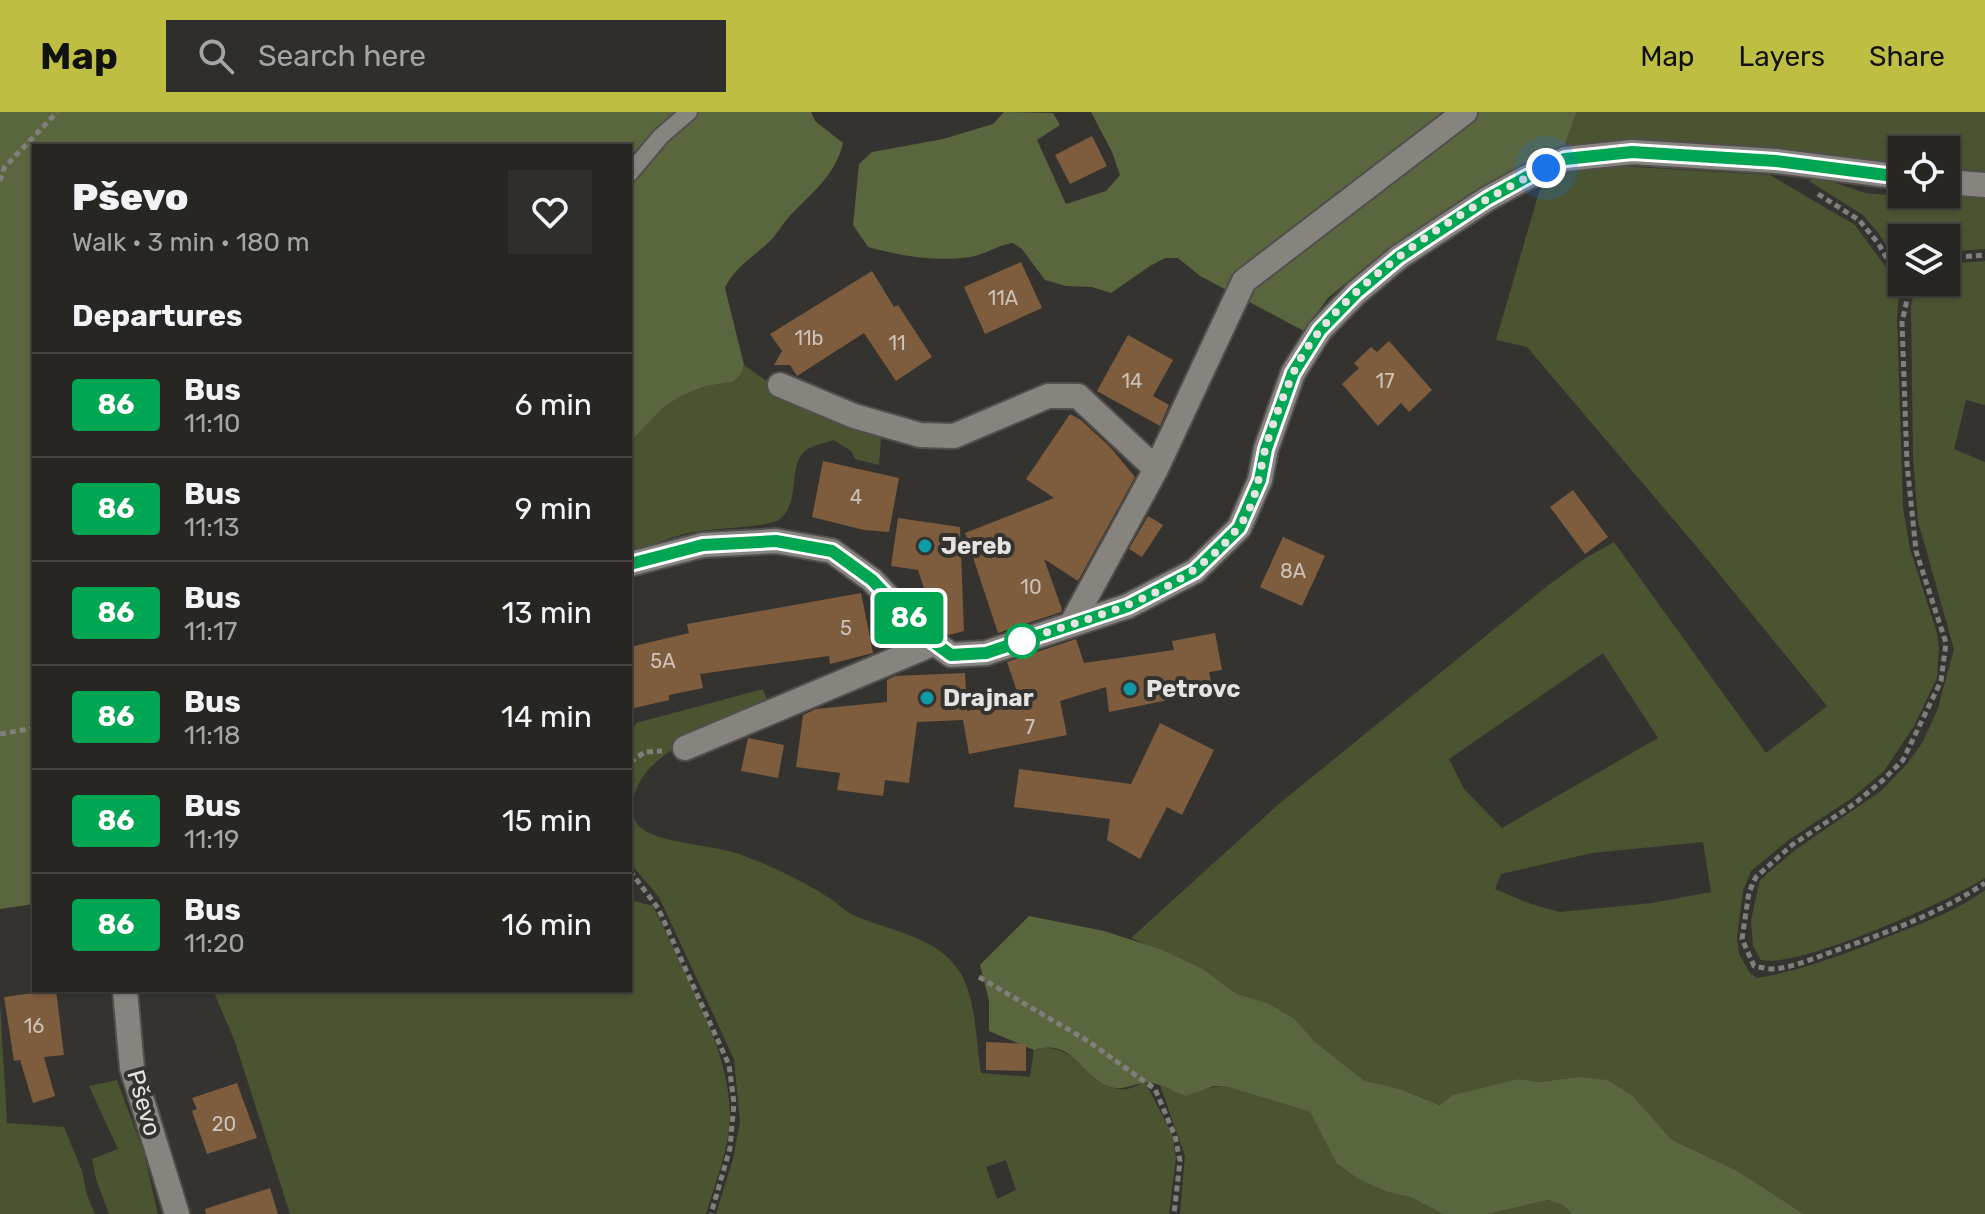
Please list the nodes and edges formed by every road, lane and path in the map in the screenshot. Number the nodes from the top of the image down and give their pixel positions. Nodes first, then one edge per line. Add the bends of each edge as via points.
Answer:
1 (57, 112) edge
2 (689, 112) edge
3 (1465, 112) edge
4 (1776, 161) junction
5 (632, 171) edge
6 (1888, 175) edge
7 (0, 181) edge
8 (1960, 183) edge
9 (1985, 185) edge
10 (1985, 255) edge
11 (1960, 257) edge
12 (1888, 260) edge
13 (1906, 296) edge
14 (780, 385) dead end
15 (1156, 469) junction
16 (632, 563) edge
17 (1072, 623) junction
18 (935, 643) junction
19 (32, 728) edge
20 (0, 734) edge
21 (685, 748) dead end
22 (632, 874) edge
23 (1985, 883) edge
24 (979, 977) dead end
25 (125, 992) edge
26 (177, 1214) edge
27 (711, 1214) edge
28 (1174, 1214) edge

1 - 7 path via 4,168
2 - 5 lane
3 - 15 street via 1244,281
4 - 6 street
4 - 12 path via 1859,220
4 - 17 street via 1632,152 1565,159 1487,199 1399,257 1320,330 1293,373 1260,480 1239,528 1195,571 1128,606
8 - 9 street
10 - 11 path
13 - 23 path via 1902,322 1907,464 1916,551 1946,643 1941,681 1903,760 1756,877 1742,939 1754,966 1793,965 1941,908
14 - 15 street via 854,416 920,435 954,436 1048,396 1078,396
15 - 17 street
16 - 18 street via 703,545 776,541 832,551 872,580
17 - 18 street via 986,653 951,655
18 - 21 street
19 - 20 path
22 - 27 path via 658,908 729,1065 734,1103 730,1148
24 - 28 path via 1088,1041 1155,1089 1180,1161
25 - 26 street, Pševo via 132,1068

